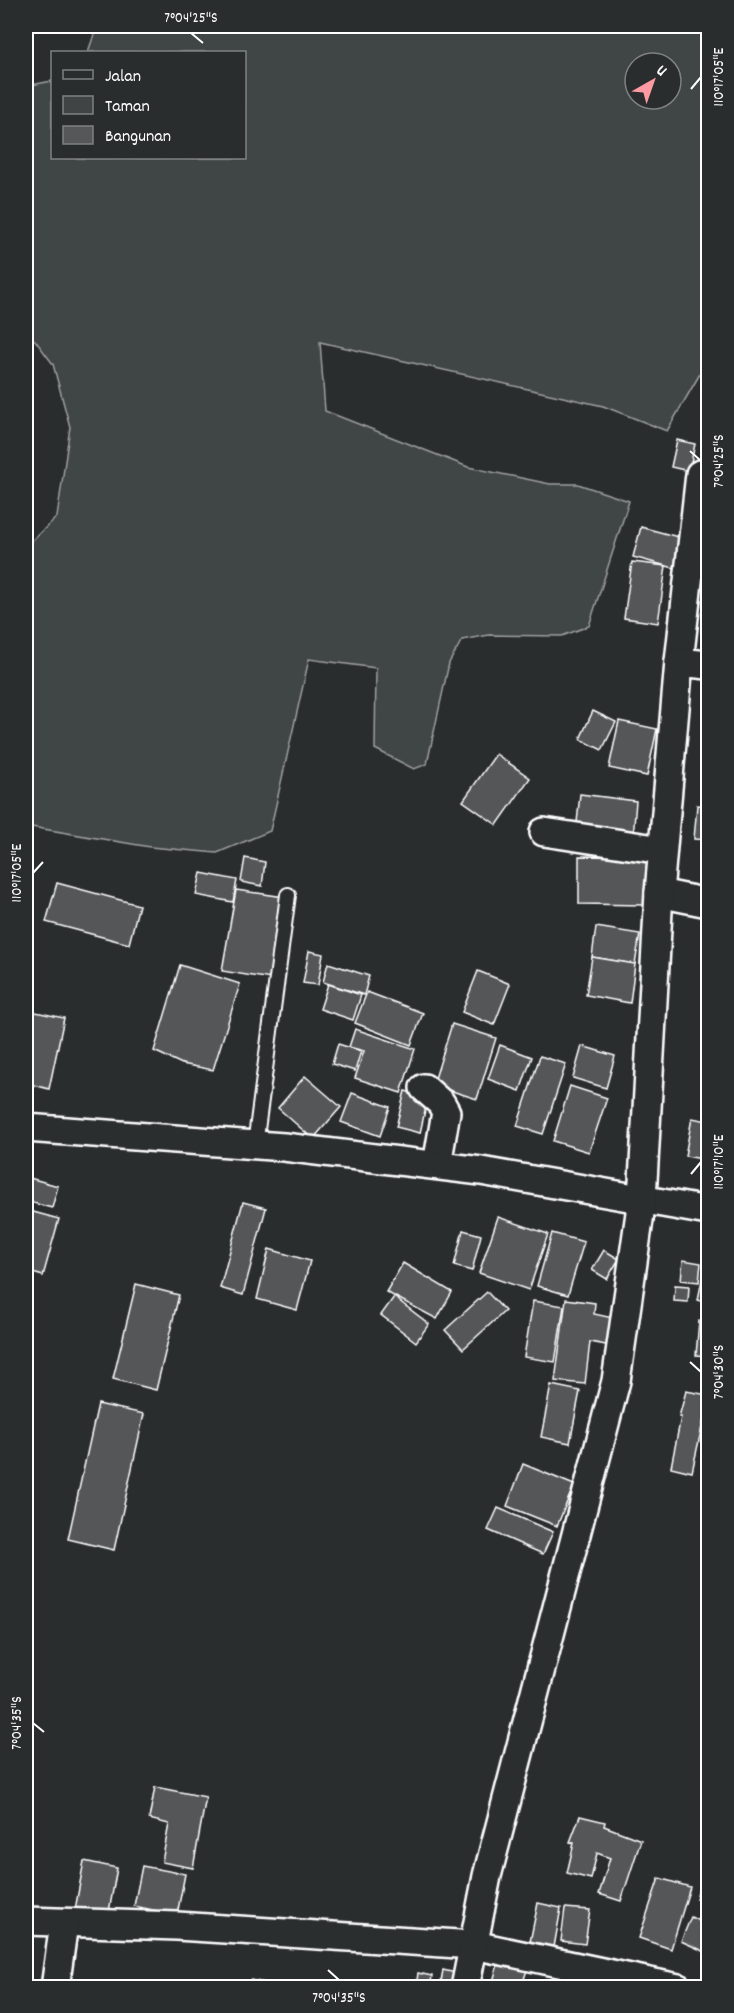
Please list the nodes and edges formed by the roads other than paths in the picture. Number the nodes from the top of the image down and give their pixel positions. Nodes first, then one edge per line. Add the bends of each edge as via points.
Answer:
1 (700, 474) dead end
2 (679, 662) junction
3 (708, 664) edge
4 (544, 832) dead end
5 (662, 850) junction
6 (659, 893) junction
7 (288, 895) dead end
8 (708, 903) edge
9 (424, 1088) dead end
10 (26, 1128) edge
11 (255, 1145) junction
12 (437, 1165) junction
13 (642, 1199) junction
14 (708, 1211) edge
15 (26, 1921) edge
16 (64, 1923) junction
17 (474, 1945) junction
18 (55, 1988) edge
19 (465, 1988) edge
20 (678, 1988) edge

1 - 2 street
2 - 3 street
2 - 5 street
4 - 5 street
5 - 6 street
6 - 8 street
6 - 13 street
7 - 11 lane
9 - 12 street via 446,1112
10 - 11 street
11 - 12 street
12 - 13 street
13 - 14 street
13 - 17 street via 616,1381 490,1865
15 - 16 street
16 - 17 street via 177,1926
16 - 18 street
17 - 19 street
17 - 20 street

